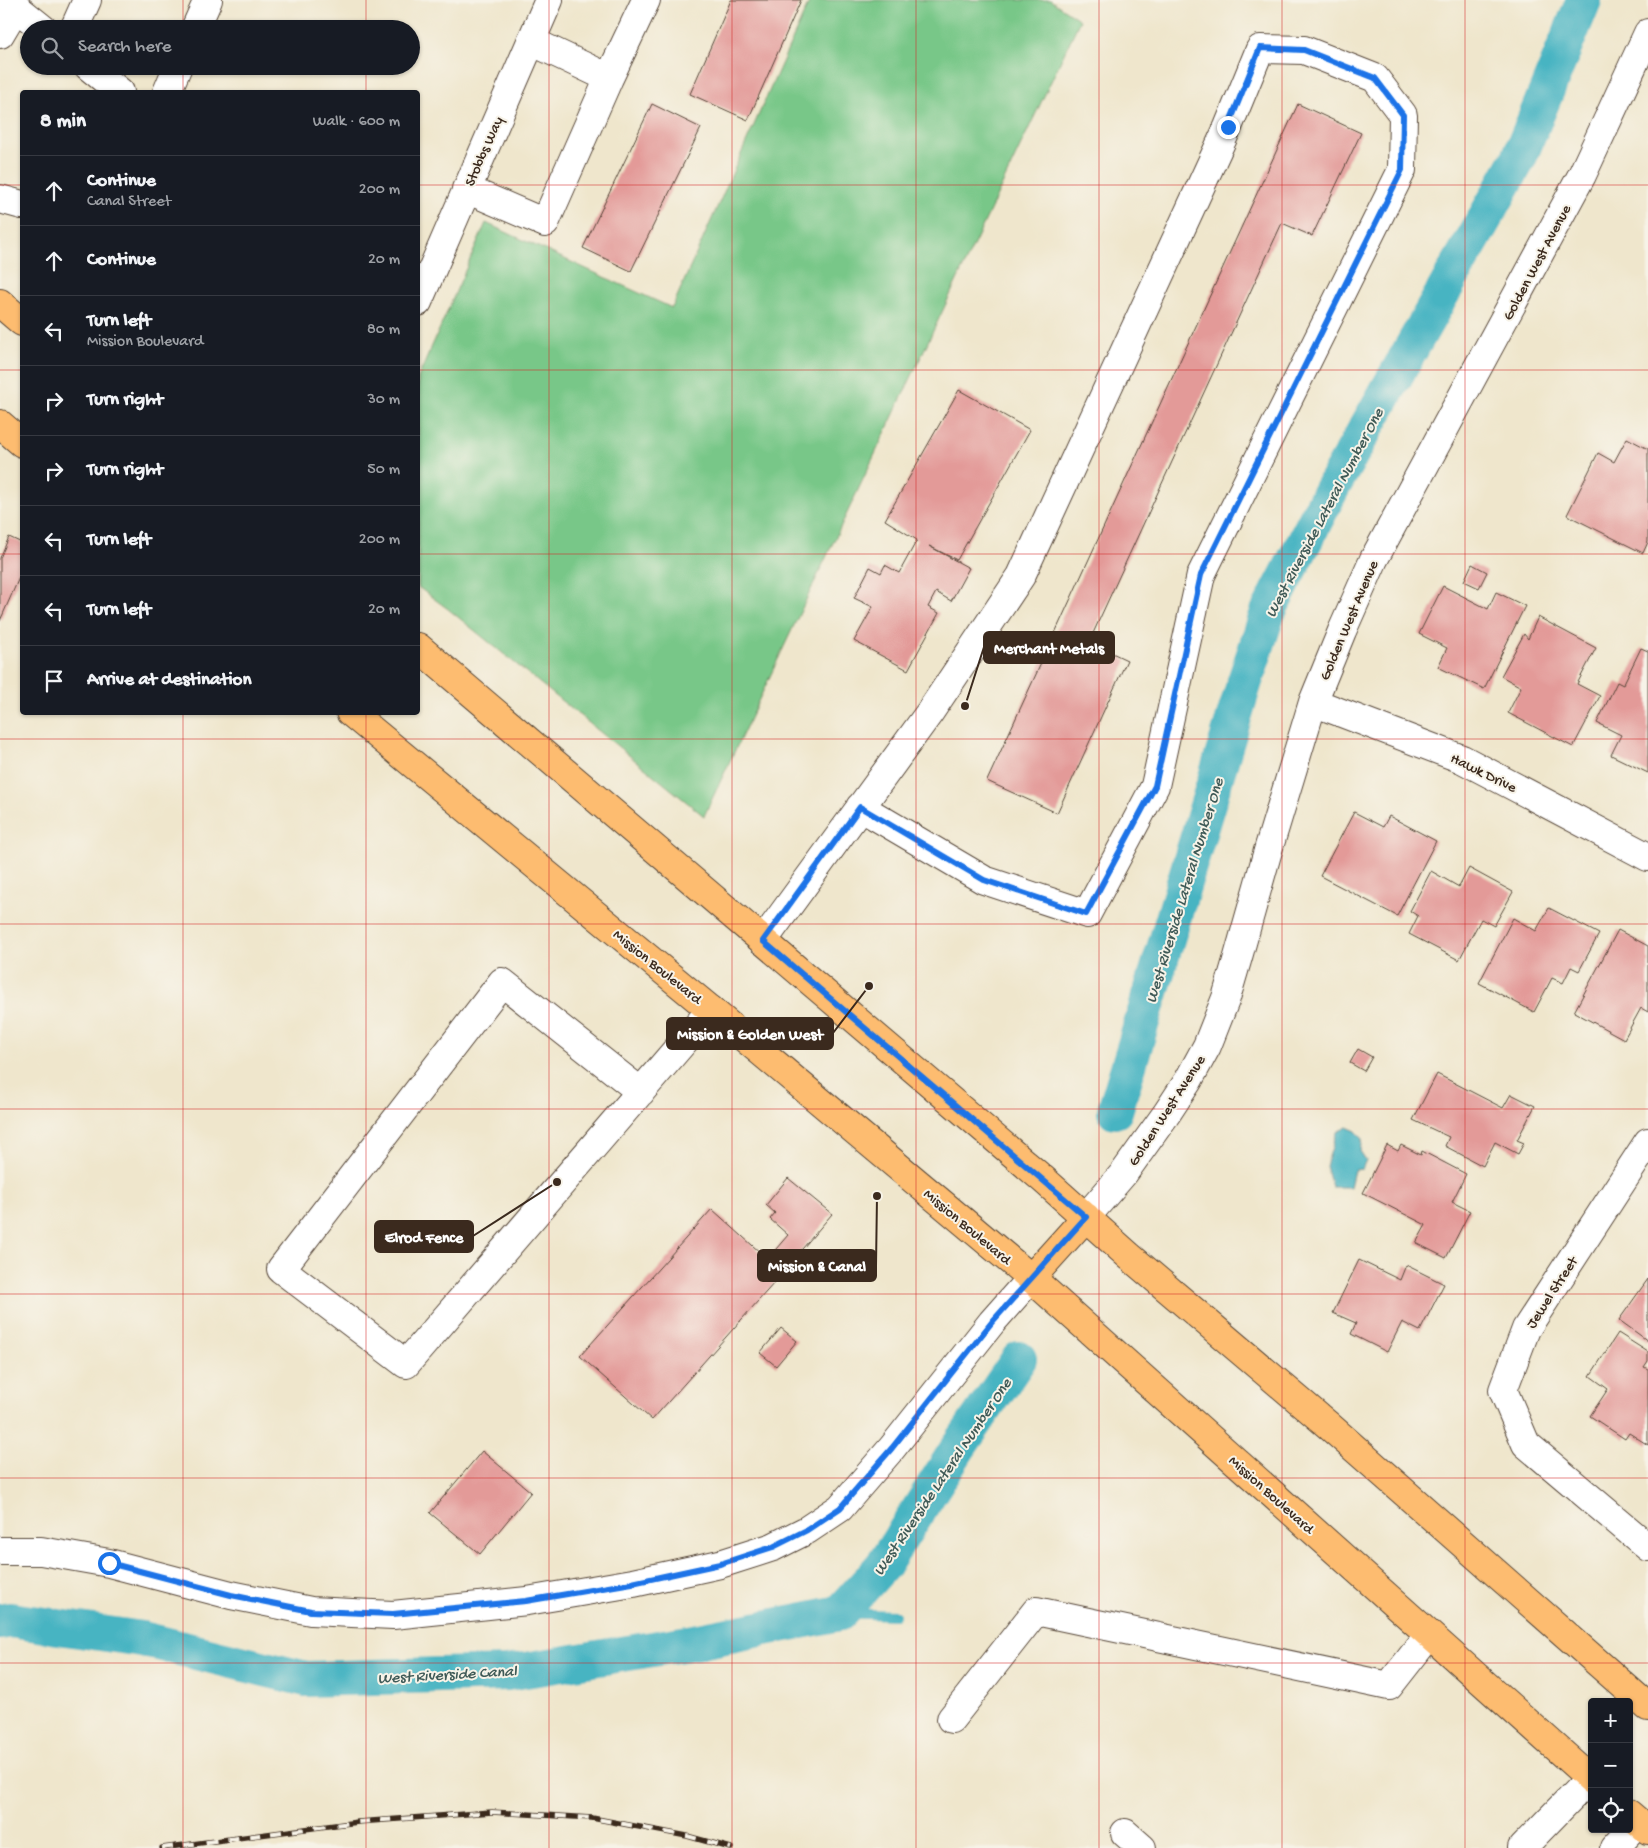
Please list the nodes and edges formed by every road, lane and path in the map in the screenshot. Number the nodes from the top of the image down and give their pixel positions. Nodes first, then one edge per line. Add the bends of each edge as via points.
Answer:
1 (87, 0) edge
2 (208, 0) edge
3 (549, 0) edge
4 (646, 0) edge
5 (12, 4) edge
6 (32, 20) edge
7 (78, 20) edge
8 (199, 20) edge
9 (1648, 33) edge
10 (0, 34) edge
11 (531, 41) junction
12 (174, 75) edge
13 (609, 78) junction
14 (168, 90) edge
15 (466, 189) junction
16 (0, 199) edge
17 (20, 204) edge
18 (420, 297) edge
19 (0, 303) edge
20 (20, 320) edge
21 (0, 424) edge
22 (20, 441) edge
23 (420, 650) edge
24 (1313, 702) junction
25 (354, 715) edge
26 (860, 807) junction
27 (1648, 857) edge
28 (763, 941) junction
29 (711, 1010) junction
30 (641, 1092) junction
31 (1648, 1142) edge
32 (1086, 1217) junction
33 (1031, 1278) junction
34 (1648, 1547) edge
35 (0, 1551) edge
36 (1429, 1635) junction
37 (1648, 1707) edge
38 (951, 1719) dead end
39 (1588, 1776) edge
40 (1588, 1782) edge
41 (1638, 1822) edge
42 (1522, 1848) edge
43 (1614, 1848) edge

1 - 7 street
2 - 8 street
3 - 11 street, Stobbs Way
4 - 13 street
5 - 6 street
5 - 10 street
9 - 24 street, Golden West Avenue via 1582,176 1374,559
11 - 13 street
11 - 15 street, Stobbs Way
12 - 14 street
13 - 15 street via 545,223
15 - 18 street, Stobbs Way
16 - 17 street
19 - 20 main road
21 - 22 main road
23 - 28 main road
24 - 27 street, Hawk Drive via 1462,759
24 - 32 street, Golden West Avenue via 1236,966 1208,1046 1167,1113 1124,1173
25 - 29 main road, Mission Boulevard
26 - 26 street via 930,712 1021,576 1228,127 1260,48 1304,50 1375,78 1403,115 1402,170 1201,575 1155,786 1086,914 984,880
26 - 28 street
28 - 32 main road
29 - 30 street
29 - 33 main road, Mission Boulevard
30 - 30 street via 406,1364 281,1269 502,982
31 - 34 street, Jewel Street via 1526,1329 1503,1390 1526,1444
32 - 33 main road
32 - 37 main road via 1328,1424
33 - 35 street via 840,1508 773,1547 720,1564 526,1601 393,1614 311,1611 231,1595 109,1563 41,1551
33 - 36 main road, Mission Boulevard
36 - 38 street via 1389,1686 1036,1611
36 - 39 main road, Mission Boulevard
40 - 42 street
41 - 43 street

